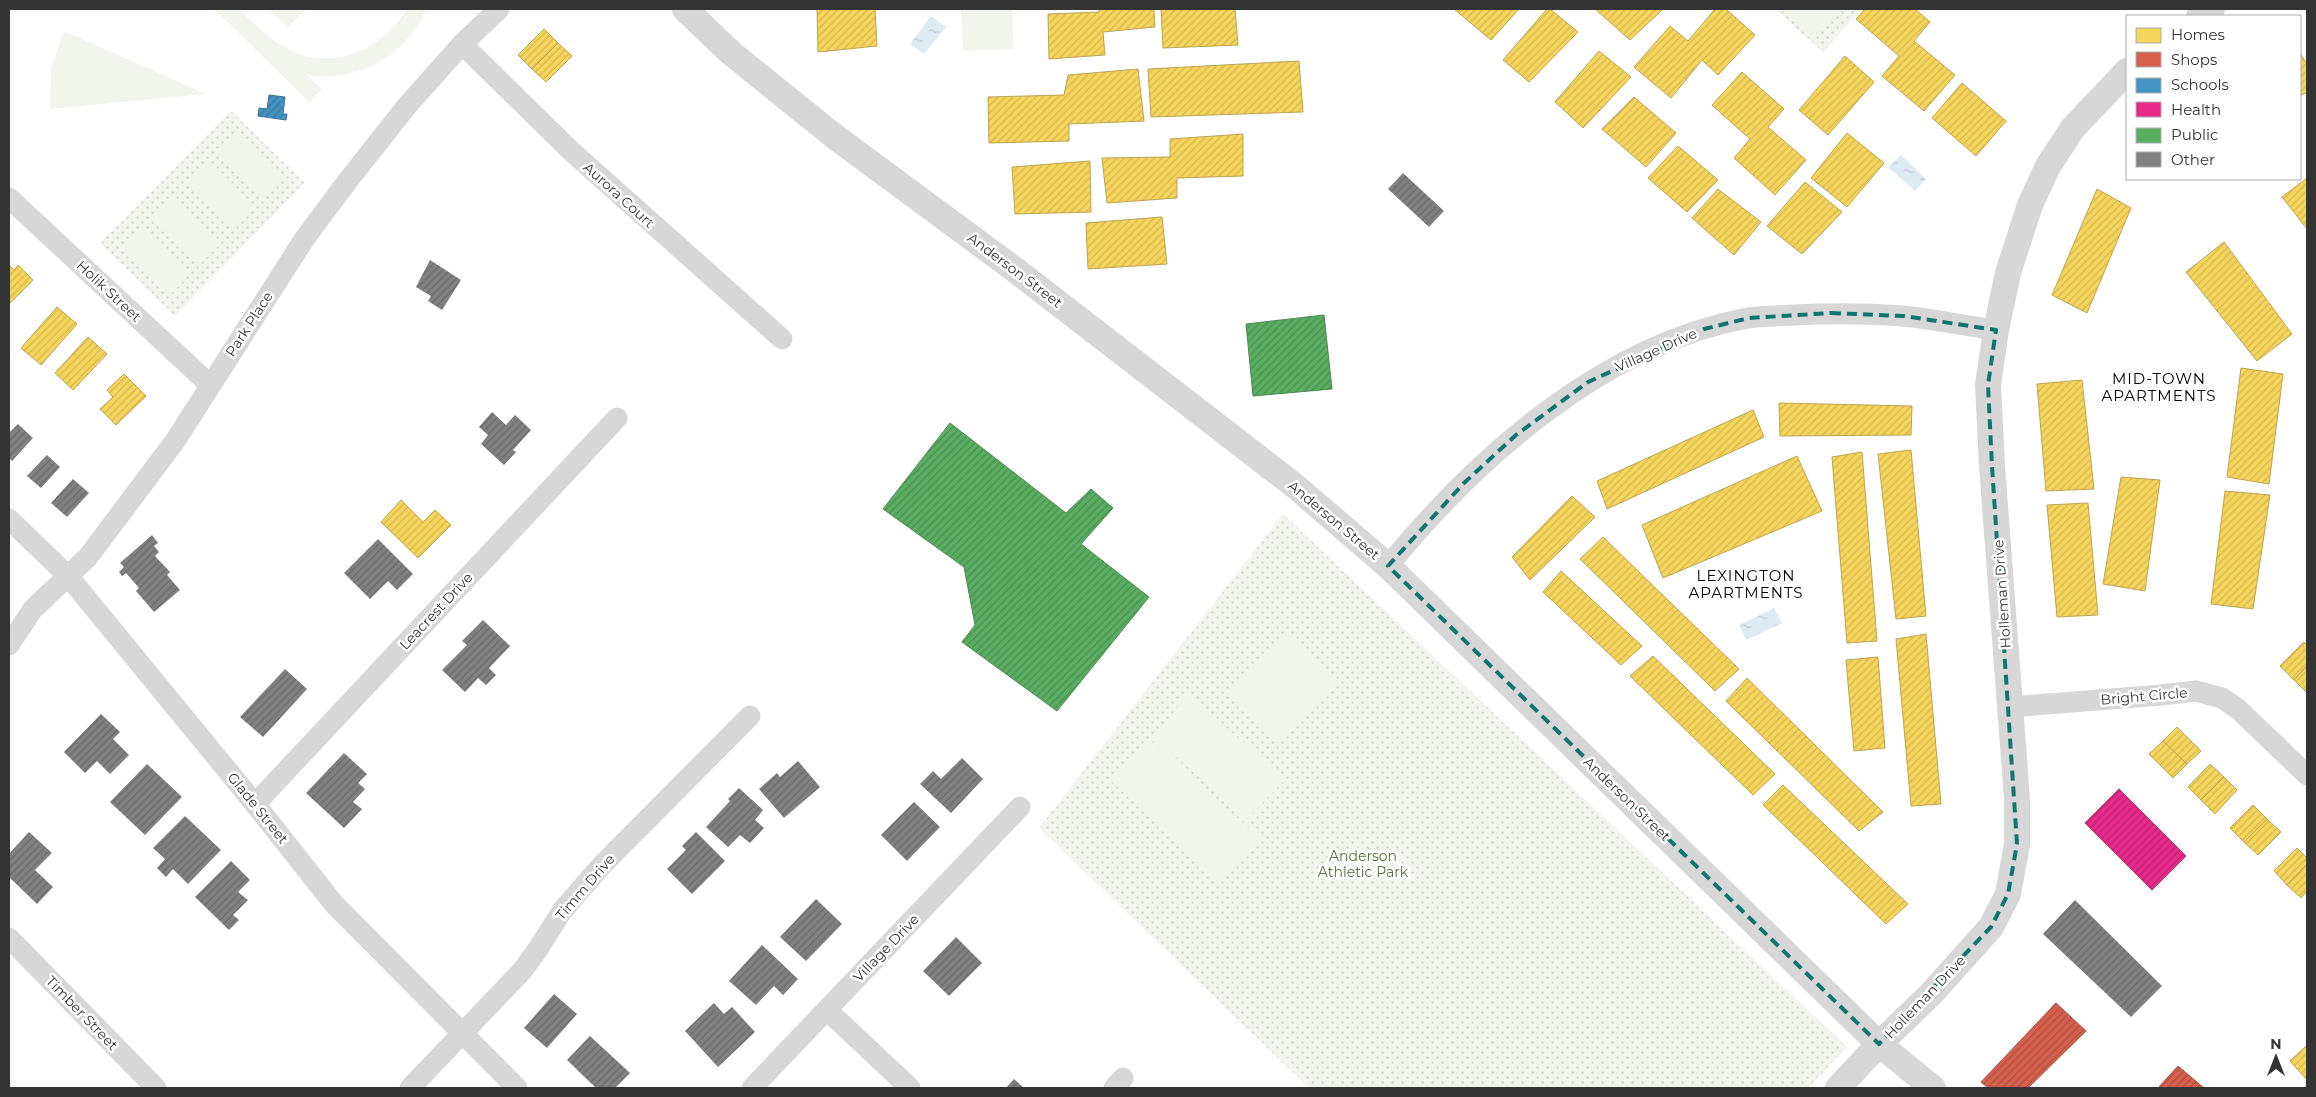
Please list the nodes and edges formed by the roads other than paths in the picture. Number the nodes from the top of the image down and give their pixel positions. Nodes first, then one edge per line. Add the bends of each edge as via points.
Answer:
1 (499, 9) edge
2 (685, 9) edge
3 (2212, 9) edge
4 (2201, 15) edge
5 (462, 44) junction
6 (2126, 72) edge
7 (9, 198) edge
8 (1996, 330) junction
9 (782, 339) dead end
10 (209, 384) junction
11 (617, 418) dead end
12 (9, 518) edge
13 (1388, 566) junction
14 (68, 576) junction
15 (9, 645) edge
16 (2010, 707) junction
17 (750, 716) dead end
18 (2307, 775) edge
19 (255, 804) junction
20 (1020, 807) dead end
21 (9, 938) edge
22 (827, 1010) junction
23 (462, 1035) junction
24 (1879, 1044) junction
25 (156, 1088) edge
26 (410, 1088) edge
27 (517, 1088) edge
28 (752, 1088) edge
29 (910, 1088) edge
30 (1838, 1088) edge
31 (1933, 1088) edge

1 - 5 street, Park Place
2 - 13 street, Anderson Street via 731,53 834,136 1018,272 1295,486
3 - 4 street
5 - 9 street, Aurora Court via 570,150
5 - 10 street, Park Place via 406,106 305,238
6 - 8 street, Holleman Drive via 2073,128 2048,166 2030,205 2008,273
7 - 10 street, Holik Street
8 - 13 street, Village Drive via 1904,316 1831,313 1750,318 1704,328 1588,382 1516,435 1464,483
8 - 16 street, Holleman Drive via 1988,385
10 - 14 street, Park Place via 175,441 88,557
11 - 19 street, Leacrest Drive
12 - 14 street, Glade Street
13 - 24 street, Anderson Street
14 - 15 street, Park Place via 33,609
14 - 19 street, Glade Street
16 - 18 street, Bright Circle via 2196,691 2222,698 2238,709
16 - 24 street, Holleman Drive via 2017,844 2008,894 1991,928 1931,994
17 - 23 street, Timm Drive via 602,865 562,911 522,971
19 - 23 street, Glade Street via 334,904
20 - 22 street, Village Drive
21 - 25 street, Timber Street
22 - 28 street, Village Drive
22 - 29 street
23 - 26 street, Timm Drive
23 - 27 street, Glade Street
24 - 30 street, Holleman Drive
24 - 31 street, Anderson Street

